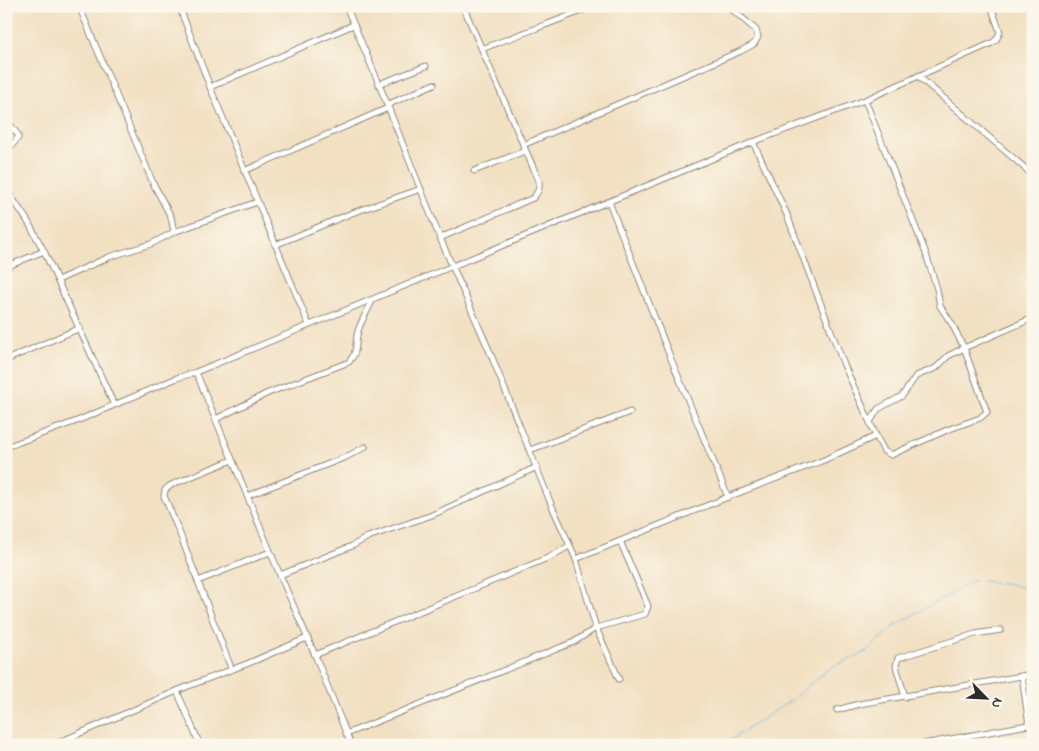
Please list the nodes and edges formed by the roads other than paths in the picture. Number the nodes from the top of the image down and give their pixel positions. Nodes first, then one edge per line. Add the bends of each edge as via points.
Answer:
1 (79, 6) edge
2 (190, 6) edge
3 (346, 6) edge
4 (463, 6) edge
5 (593, 6) edge
6 (728, 6) edge
7 (991, 6) edge
8 (180, 8) edge
9 (353, 25) junction
10 (482, 49) junction
11 (426, 66) dead end
12 (918, 76) junction
13 (379, 84) junction
14 (434, 84) dead end
15 (210, 87) junction
16 (865, 100) junction
17 (387, 107) junction
18 (6, 119) edge
19 (753, 142) junction
20 (523, 145) junction
21 (525, 151) junction
22 (6, 152) edge
23 (244, 171) junction
24 (474, 171) dead end
25 (1033, 175) edge
26 (6, 189) edge
27 (421, 189) junction
28 (257, 202) junction
29 (609, 202) junction
30 (174, 232) junction
31 (440, 238) junction
32 (275, 245) junction
33 (44, 251) junction
34 (453, 266) junction
35 (6, 267) edge
36 (58, 280) junction
37 (372, 301) junction
38 (1033, 318) edge
39 (309, 325) junction
40 (80, 328) junction
41 (964, 348) junction
42 (6, 360) edge
43 (196, 372) junction
44 (114, 405) junction
45 (630, 412) dead end
46 (216, 419) junction
47 (870, 422) junction
48 (876, 436) junction
49 (6, 447) edge
50 (365, 448) dead end
51 (530, 450) junction
52 (232, 460) junction
53 (537, 467) junction
54 (247, 496) junction
55 (728, 497) junction
56 (620, 541) junction
57 (569, 546) junction
58 (270, 552) junction
59 (576, 559) junction
60 (280, 575) junction
61 (198, 581) junction
62 (596, 628) junction
63 (1001, 630) dead end
64 (307, 638) junction
65 (315, 655) junction
66 (231, 668) junction
67 (1033, 674) edge
68 (1022, 676) junction
69 (619, 679) dead end
70 (177, 691) junction
71 (905, 697) junction
72 (837, 710) dead end
73 (1031, 724) edge
74 (346, 734) junction
75 (962, 737) junction
76 (53, 745) edge
77 (200, 745) edge
78 (351, 745) edge
79 (918, 745) edge
80 (964, 745) edge

1 - 30 street via 146,168 171,217
2 - 8 street
3 - 9 street
4 - 10 street
5 - 10 street
6 - 20 street via 756,30 758,37 754,44
7 - 12 street via 1000,32 996,40
8 - 15 street
9 - 13 street
9 - 15 street
10 - 20 street
11 - 13 street
12 - 16 street
12 - 25 street
13 - 17 street
14 - 17 street
15 - 23 street
16 - 19 street
16 - 41 street via 936,283 940,306
17 - 23 street
17 - 27 street
18 - 22 street via 18,134
19 - 29 street
19 - 47 street via 787,215 844,365
20 - 21 street
21 - 24 street
21 - 31 street via 540,186 533,198
23 - 28 street
26 - 33 street
27 - 31 street
27 - 32 street
28 - 30 street
28 - 32 street
29 - 34 street
29 - 55 street
30 - 36 street
31 - 34 street
32 - 39 street
33 - 35 street
33 - 36 street
34 - 37 street
34 - 51 street
36 - 40 street
37 - 39 street
37 - 46 street via 358,331 354,356 349,362 268,393
38 - 41 street
39 - 43 street
40 - 42 street
40 - 44 street
41 - 47 street via 948,356 936,368 916,376 902,396 878,409
41 - 48 street via 986,414 891,454 884,451
43 - 44 street
43 - 46 street
44 - 49 street
45 - 51 street
46 - 52 street
47 - 48 street
48 - 55 street
50 - 54 street
51 - 53 street
52 - 54 street
52 - 61 street via 170,485 165,490 164,496
53 - 57 street
53 - 60 street via 432,515 368,537
54 - 58 street
55 - 56 street
56 - 59 street
56 - 62 street via 648,606 647,611
57 - 59 street
57 - 65 street via 550,557
58 - 60 street
58 - 61 street
59 - 62 street
60 - 64 street
61 - 66 street
62 - 69 street
62 - 74 street via 574,642
63 - 71 street via 965,636 898,658 896,666
64 - 65 street
64 - 66 street
65 - 74 street
66 - 70 street
67 - 68 street
68 - 71 street
68 - 73 street
70 - 76 street
70 - 77 street
71 - 72 street
73 - 75 street
74 - 78 street
75 - 79 street
75 - 80 street

